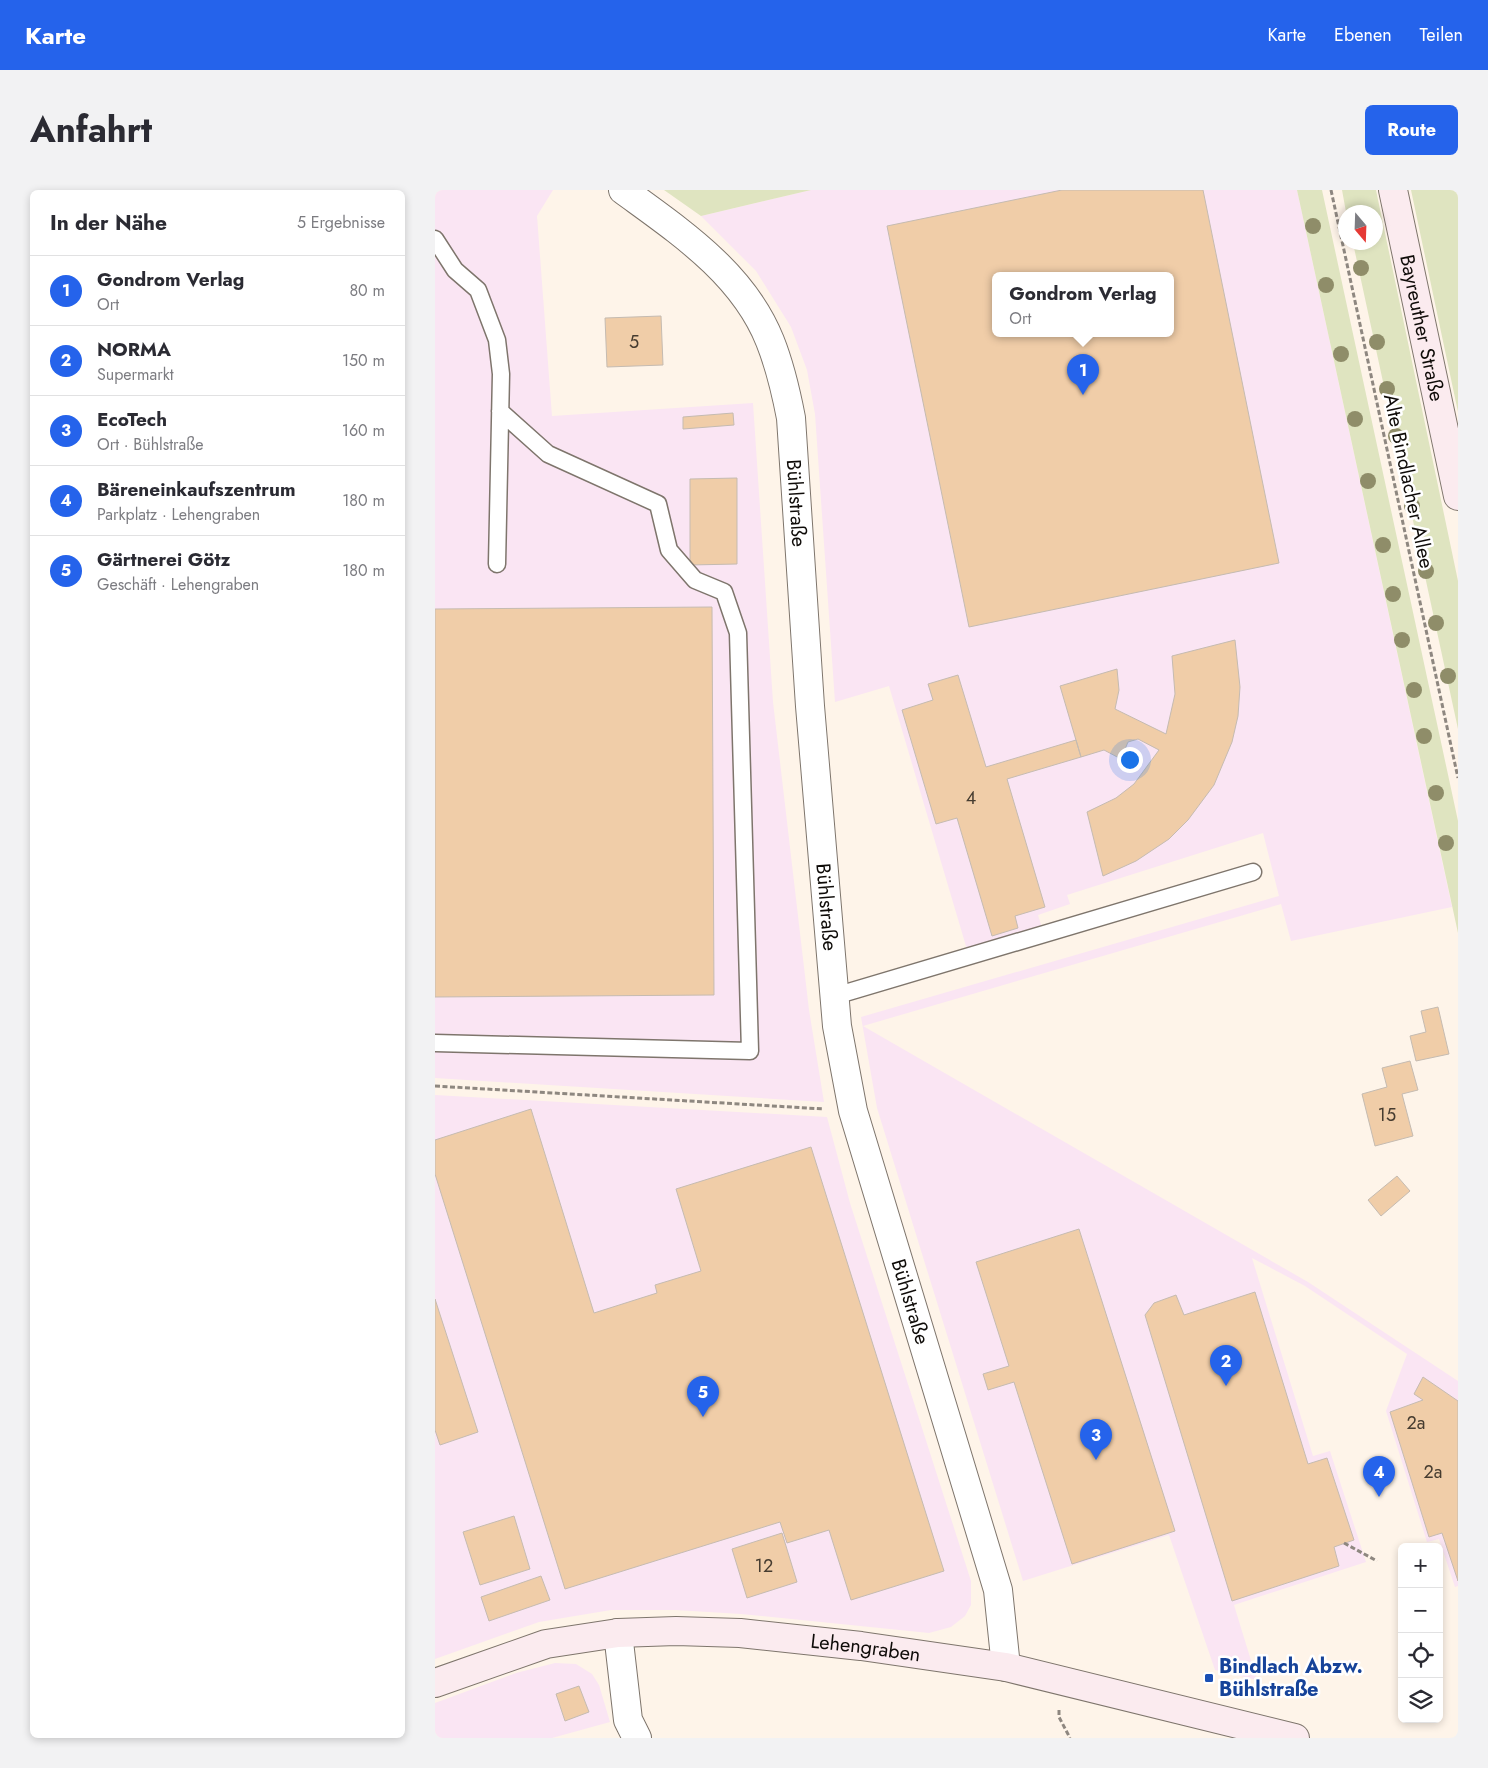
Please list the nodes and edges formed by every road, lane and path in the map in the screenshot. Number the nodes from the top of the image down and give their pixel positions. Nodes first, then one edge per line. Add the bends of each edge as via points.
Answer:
1 (623, 190) edge
2 (1331, 190) edge
3 (1393, 190) edge
4 (435, 239) edge
5 (500, 411) junction
6 (1458, 496) edge
7 (497, 564) dead end
8 (1458, 778) edge
9 (1253, 872) dead end
10 (835, 996) junction
11 (435, 1043) edge
12 (435, 1086) edge
13 (853, 1111) junction
14 (1343, 1543) dead end
15 (1377, 1561) dead end
16 (618, 1633) junction
17 (1006, 1667) junction
18 (435, 1683) edge
19 (637, 1738) edge
20 (1295, 1738) edge

1 - 10 street, Bühlstraße via 707,254 736,285 754,310 783,379 791,418 810,706
2 - 8 path, Alte Bindlacher Allee
3 - 6 street, Bayreuther Straße
4 - 5 lane via 455,270 479,290 494,329 501,374
5 - 7 lane
5 - 11 lane via 548,454 658,504 669,550 695,580 724,592 738,634 749,1051
9 - 10 lane
10 - 13 street, Bühlstraße via 837,1026
12 - 13 path
13 - 17 street, Bühlstraße via 998,1590
14 - 15 path
16 - 17 street, Lehengraben via 741,1633
16 - 18 street, Lehengraben via 546,1644
16 - 19 street via 629,1720
17 - 20 street, Lehengraben

